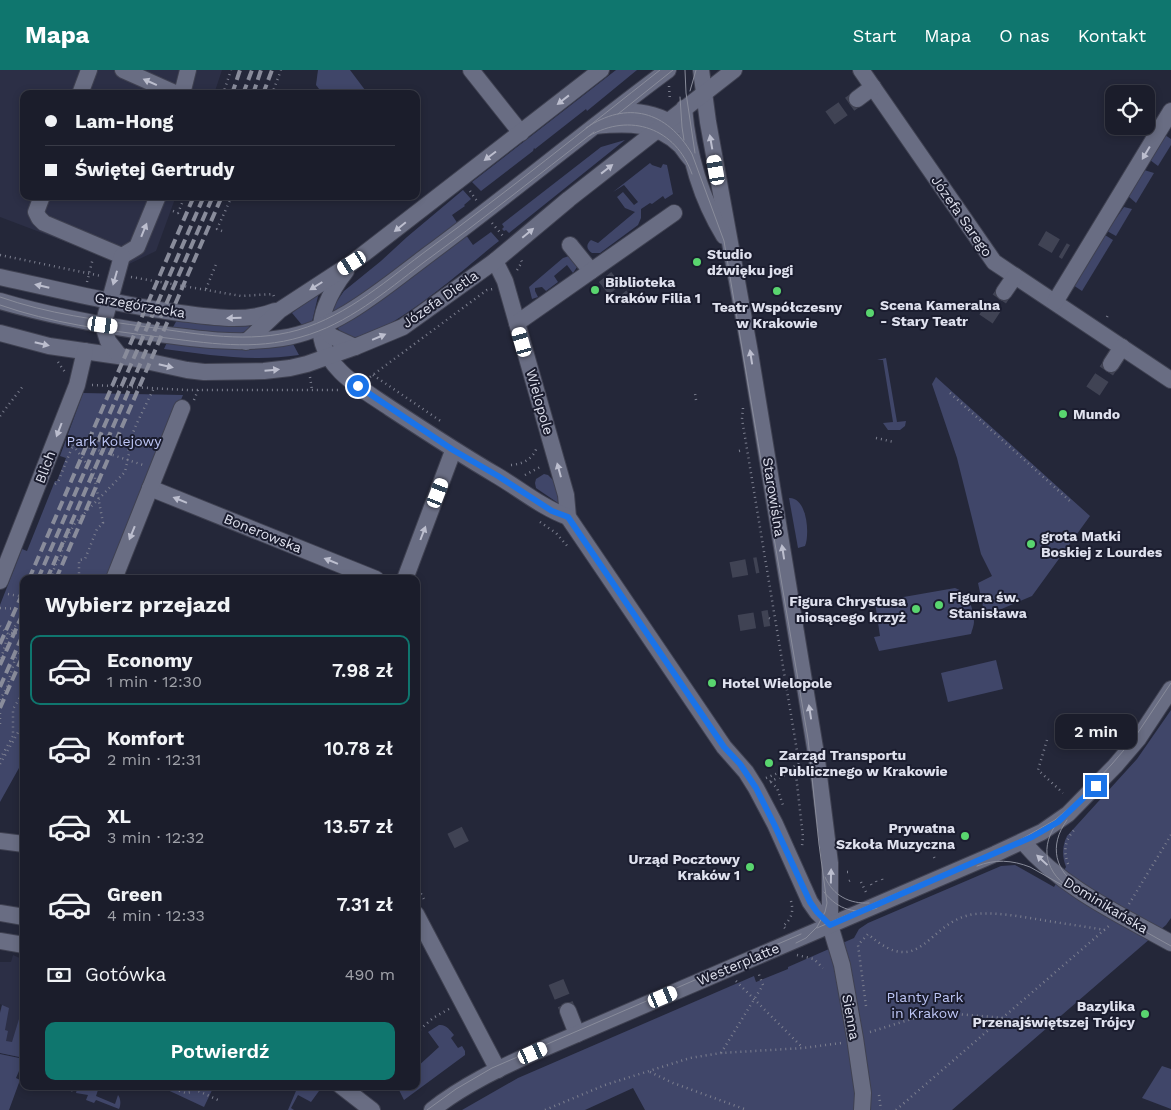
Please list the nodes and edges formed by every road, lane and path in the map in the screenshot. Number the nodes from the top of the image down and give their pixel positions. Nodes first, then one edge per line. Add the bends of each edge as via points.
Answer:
1 (89, 70) edge
2 (123, 70) edge
3 (188, 70) edge
4 (231, 70) edge
5 (280, 70) edge
6 (471, 70) edge
7 (601, 70) edge
8 (668, 70) edge
9 (701, 70) edge
10 (734, 70) edge
11 (861, 70) edge
12 (873, 87) junction
13 (82, 90) edge
14 (168, 90) edge
15 (183, 90) edge
16 (224, 90) edge
17 (273, 90) edge
18 (704, 93) junction
19 (857, 99) tunnel mouth
20 (684, 108) junction
21 (1171, 111) edge
22 (614, 112) junction
23 (595, 126) junction
24 (662, 126) junction
25 (520, 133) junction
26 (688, 141) junction
27 (691, 159) junction
28 (156, 200) edge
29 (183, 200) edge
30 (230, 200) edge
31 (40, 202) edge
32 (173, 211) dead end
33 (674, 213) dead end
34 (222, 231) dead end
35 (570, 245) dead end
36 (731, 246) junction
37 (0, 254) edge
38 (122, 256) junction
39 (495, 261) junction
40 (217, 262) dead end
41 (352, 263) junction
42 (89, 268) dead end
43 (591, 271) junction
44 (88, 274) junction
45 (1015, 276) junction
46 (0, 277) edge
47 (115, 278) junction
48 (86, 284) dead end
49 (206, 289) junction
50 (493, 289) dead end
51 (1004, 292) tunnel mouth
52 (273, 294) dead end
53 (0, 301) edge
54 (110, 302) junction
55 (1055, 302) junction
56 (280, 310) junction
57 (1109, 314) dead end
58 (1107, 317) dead end
59 (517, 323) junction
60 (103, 325) junction
61 (322, 325) junction
62 (0, 333) edge
63 (246, 342) junction
64 (355, 347) junction
65 (1122, 347) junction
66 (85, 351) junction
67 (119, 355) junction
68 (328, 356) junction
69 (1111, 364) tunnel mouth
70 (309, 375) dead end
71 (373, 375) junction
72 (365, 380) dead end
73 (1171, 380) edge
74 (84, 384) dead end
75 (23, 386) dead end
76 (154, 388) junction
77 (312, 390) junction
78 (341, 390) dead end
79 (697, 393) dead end
80 (950, 393) dead end
81 (696, 400) dead end
82 (745, 405) dead end
83 (182, 408) dead end
84 (0, 416) edge
85 (443, 423) dead end
86 (70, 436) dead end
87 (876, 438) dead end
88 (536, 440) dead end
89 (70, 441) junction
90 (894, 442) dead end
91 (453, 450) junction
92 (127, 460) junction
93 (556, 460) junction
94 (145, 466) dead end
95 (505, 466) dead end
96 (508, 483) junction
97 (150, 488) junction
98 (98, 499) junction
99 (1072, 502) dead end
100 (568, 517) junction
101 (539, 521) dead end
102 (574, 553) dead end
103 (52, 575) edge
104 (79, 575) edge
105 (116, 575) edge
106 (366, 575) edge
107 (406, 575) edge
108 (0, 581) edge
109 (0, 593) edge
110 (20, 596) edge
111 (0, 608) edge
112 (20, 608) edge
113 (20, 619) edge
114 (0, 626) edge
115 (20, 633) edge
116 (10, 634) junction
117 (20, 652) edge
118 (0, 663) edge
119 (1171, 689) edge
120 (20, 698) edge
121 (0, 700) edge
122 (0, 713) edge
123 (0, 726) edge
124 (20, 729) edge
125 (13, 736) junction
126 (14, 740) junction
127 (1047, 740) dead end
128 (0, 762) edge
129 (796, 770) junction
130 (759, 784) junction
131 (1063, 793) dead end
132 (1078, 826) dead end
133 (1171, 836) edge
134 (0, 841) edge
135 (1023, 842) junction
136 (20, 844) edge
137 (801, 849) dead end
138 (1071, 869) dead end
139 (861, 882) dead end
140 (789, 895) dead end
141 (868, 895) dead end
142 (0, 913) edge
143 (1121, 914) junction
144 (20, 916) edge
145 (420, 922) edge
146 (830, 925) junction
147 (785, 930) dead end
148 (1105, 930) junction
149 (0, 941) edge
150 (1171, 943) edge
151 (20, 944) edge
152 (796, 954) dead end
153 (860, 962) dead end
154 (824, 968) dead end
155 (758, 972) dead end
156 (736, 981) dead end
157 (754, 1000) junction
158 (450, 1009) dead end
159 (568, 1011) tunnel mouth
160 (1004, 1018) junction
161 (420, 1029) edge
162 (870, 1032) dead end
163 (577, 1034) junction
164 (835, 1044) dead end
165 (803, 1048) junction
166 (721, 1053) junction
167 (498, 1070) junction
168 (649, 1072) junction
169 (179, 1090) edge
170 (192, 1090) edge
171 (200, 1090) edge
172 (346, 1090) edge
173 (218, 1100) dead end
174 (372, 1110) edge
175 (432, 1110) edge
176 (545, 1110) edge
177 (747, 1110) edge
178 (862, 1110) edge
179 (896, 1110) edge

1 - 13 street
14 -> 2 street
3 - 15 street
4 - 16 path
5 - 17 path
6 - 25 street
7 -> 25 street
8 - 22 street
9 - 18 street, Starowiślna
10 - 18 street, Józefa Dietla
11 - 12 street, Józefa Sarego
12 - 19 street
12 - 45 street, Józefa Sarego via 994,262
18 - 20 street, Józefa Dietla
36 -> 18 street, Starowiślna
20 - 24 street, Józefa Dietla
20 - 26 street
21 -> 55 street
22 - 23 street
22 - 24 street via 645,113
23 - 24 street
23 - 61 street via 370,298
24 - 26 street via 682,132
24 - 27 street
39 -> 24 street, Józefa Dietla
25 -> 41 street
26 - 27 street
27 - 36 street via 713,218
38 -> 28 street via 138,247
29 - 32 path via 178,213
30 - 34 path via 217,229
31 - 38 street via 36,212 44,223
33 - 43 street
35 - 43 street
146 -> 36 street, Starowiślna via 830,862 817,760
37 - 44 path
38 - 47 street
39 - 59 street, Wielopole via 505,281
64 -> 39 street, Józefa Dietla via 403,327
40 - 49 path
41 -> 56 street
41 - 61 street via 330,296
42 - 44 path
43 - 59 street
44 - 47 path
44 - 48 path
45 - 51 street
45 - 55 street, Józefa Sarego
54 -> 46 street, Grzegórzecka
47 - 49 path via 127,276
47 - 54 street
49 - 52 path via 241,296
50 - 71 path via 487,290
53 - 60 street
56 -> 54 street, Grzegórzecka via 254,318 225,318
54 - 60 street
55 - 65 street, Józefa Sarego
56 - 63 street
57 - 58 path
59 - 93 street, Wielopole
60 - 63 street
60 - 67 street via 108,341
61 - 63 street via 283,338
61 - 64 street via 331,336
61 - 68 street via 322,343
62 -> 66 street via 49,346
64 - 68 street, Józefa Dietla
65 - 69 street
65 - 73 street, Józefa Sarego
66 - 67 street, Józefa Dietla
66 -> 108 street, Blich via 77,385
67 -> 68 street, Józefa Dietla via 204,372 290,368
68 - 91 street via 358,386
70 - 77 path
71 - 72 path
71 - 85 path
74 - 76 path
75 - 84 path
76 - 77 path
76 - 92 path via 128,446
77 - 78 path
79 - 81 path
80 - 99 path
82 - 129 path via 742,419 799,763
83 - 97 street
86 - 89 path
87 - 90 path
88 - 95 path via 537,449 530,458 520,464
89 - 92 path
89 - 98 path via 95,475
91 - 96 street
107 -> 91 street
92 - 94 path
92 - 98 path via 125,472
93 - 96 path
100 -> 93 street, Wielopole via 566,495
96 - 100 street via 552,511
97 -> 105 street
106 -> 97 street, Bonerowska
98 - 103 path via 75,523
98 - 104 path via 103,523 97,529 85,559 79,560
100 - 130 street, Wielopole via 724,747
101 - 102 path via 556,533
109 - 110 path
111 - 112 path
113 - 116 path
114 - 116 path
115 - 116 path
116 - 118 path
117 - 121 path
119 - 135 street, Westerplatte via 1138,739 1080,802 1058,822
120 - 125 path via 13,709
122 - 123 path
124 - 126 path
125 - 126 path
125 - 128 path
126 - 128 path
127 - 131 path via 1038,770
129 - 130 path
129 - 130 path via 795,766
129 - 137 path via 803,837
130 - 146 street, Wielopole via 810,902
132 - 138 path via 1065,846
133 - 143 path
134 - 136 street
143 -> 135 street, Dominikańska via 1069,884
135 - 146 street, Westerplatte
139 - 141 path
140 - 147 path via 793,912 783,926
142 - 144 street
143 - 148 path
143 - 150 street, Dominikańska
145 - 167 street
146 - 163 street, Westerplatte
146 - 178 street, Sienna via 842,965 855,1038 863,1093
148 - 153 path via 999,913 974,914 957,920 908,953 893,952 868,934 858,946
148 - 160 path
149 - 151 street
152 - 154 path via 814,959
155 - 157 path via 763,985
156 - 157 path
157 - 165 path
157 - 166 path
158 - 161 path
159 - 163 street
160 - 162 path via 934,1012
160 - 179 path
163 - 167 street, Westerplatte
164 - 165 path
165 - 166 path
166 - 168 path via 690,1058
167 - 175 street, Westerplatte
168 - 176 path via 605,1085
168 - 177 path
169 - 170 path via 186,1093
171 - 173 path
172 - 174 street

